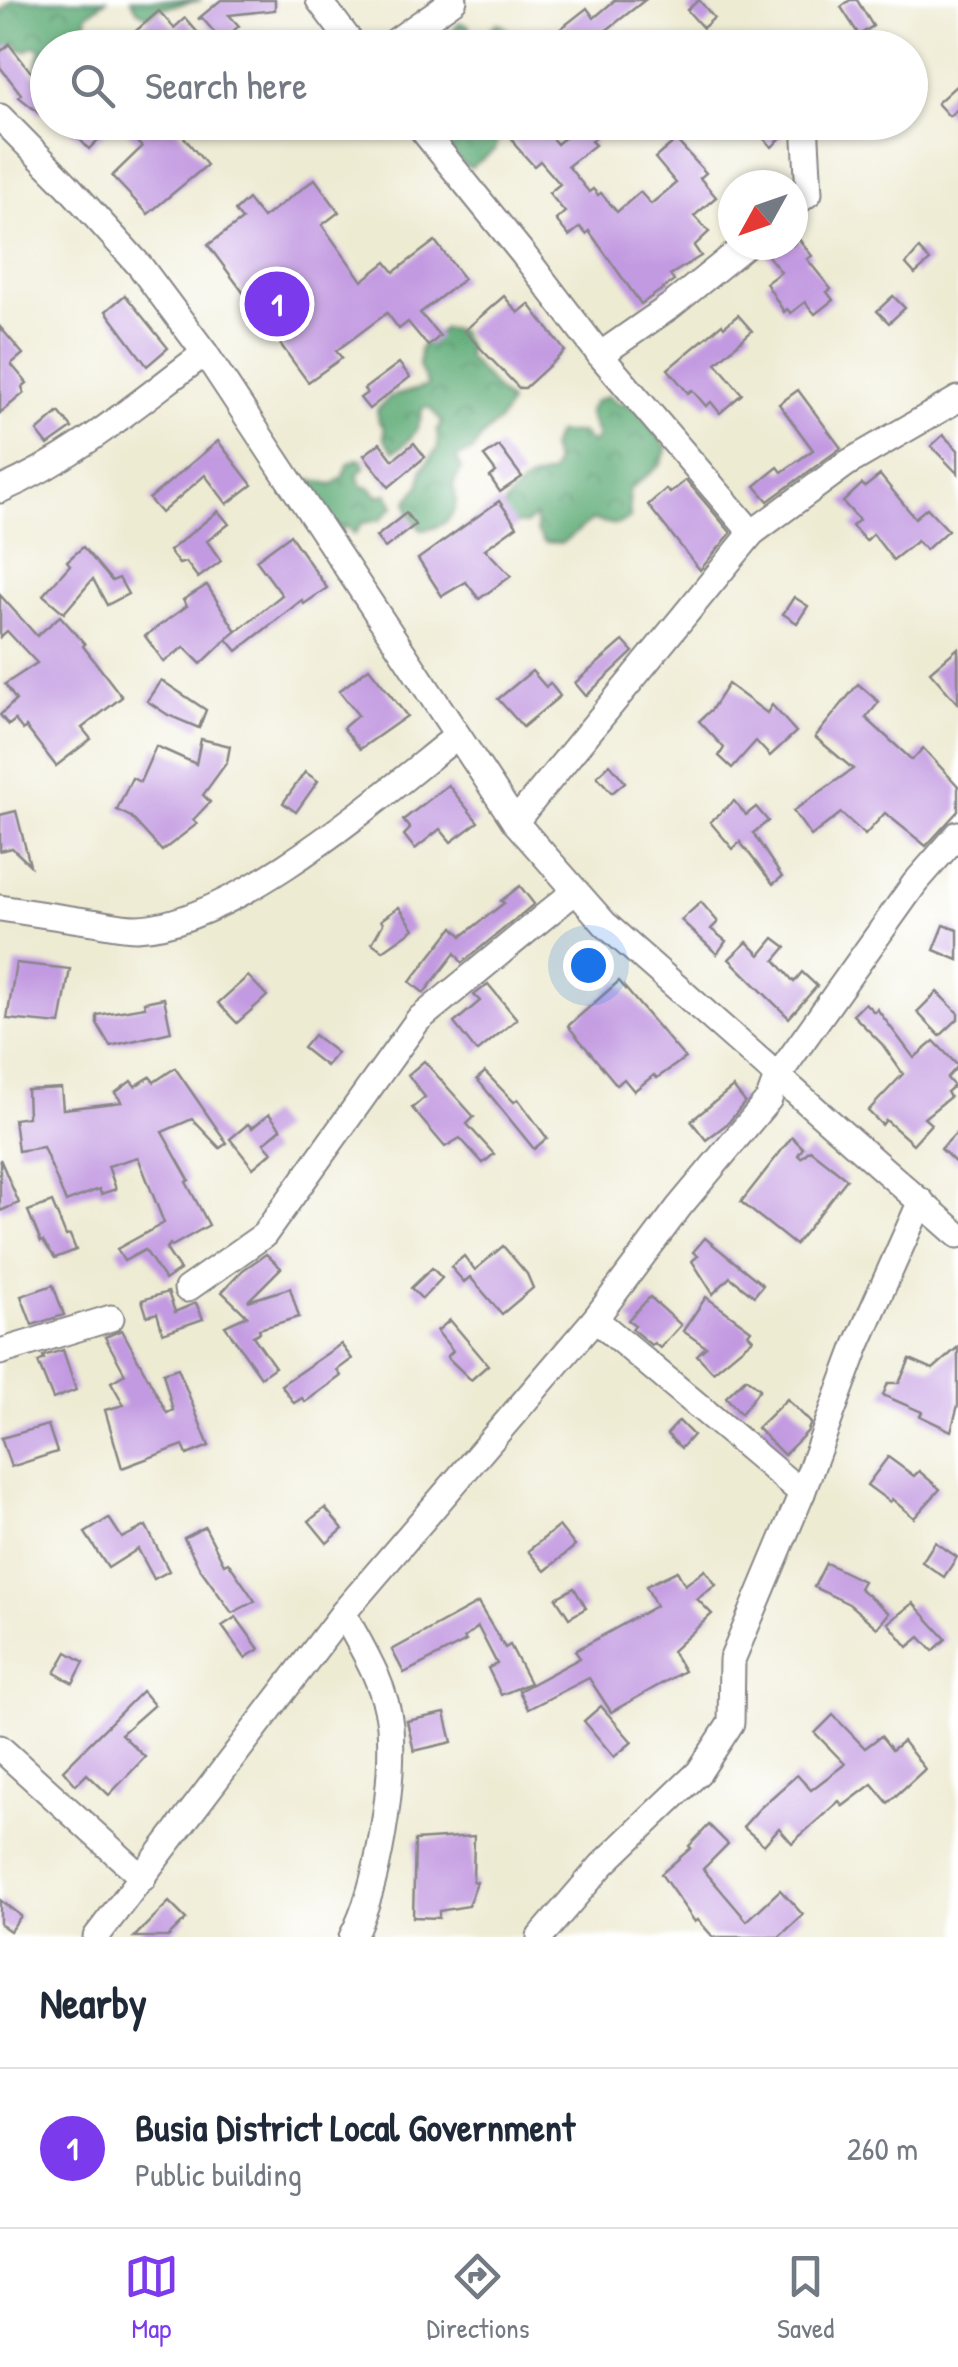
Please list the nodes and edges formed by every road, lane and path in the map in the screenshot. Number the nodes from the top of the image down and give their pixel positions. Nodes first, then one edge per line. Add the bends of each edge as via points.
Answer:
1 (319, 0) edge
2 (454, 0) edge
3 (341, 30) edge
4 (412, 30) edge
5 (0, 118) edge
6 (431, 140) edge
7 (805, 140) edge
8 (807, 170) edge
9 (727, 260) edge
10 (204, 353) junction
11 (600, 356) junction
12 (958, 399) edge
13 (0, 490) edge
14 (752, 533) junction
15 (458, 736) junction
16 (516, 822) junction
17 (958, 834) edge
18 (574, 892) junction
19 (0, 908) edge
20 (777, 1077) junction
21 (921, 1201) junction
22 (958, 1235) edge
23 (187, 1289) dead end
24 (111, 1318) dead end
25 (595, 1319) junction
26 (0, 1352) edge
27 (802, 1493) junction
28 (343, 1613) junction
29 (0, 1748) edge
30 (143, 1878) junction
31 (96, 1937) edge
32 (352, 1937) edge
33 (540, 1937) edge

1 - 3 street
2 - 4 street
5 - 10 street via 140,266
6 - 11 street
7 - 8 street
9 - 11 street
10 - 13 street via 46,468
10 - 15 street
11 - 14 street
12 - 14 street via 846,464
14 - 16 street
15 - 16 street
15 - 19 street via 267,878 201,913 134,928
16 - 18 street
17 - 20 street via 915,883
18 - 20 street
18 - 23 street via 418,1020 264,1235
20 - 21 street
20 - 25 street via 769,1100
21 - 22 street
21 - 27 street
24 - 26 street
25 - 27 street
25 - 28 street
27 - 33 street via 732,1660 731,1723 700,1772 602,1865
28 - 30 street
28 - 32 street via 372,1667 390,1725 372,1886
29 - 30 street
30 - 31 street

